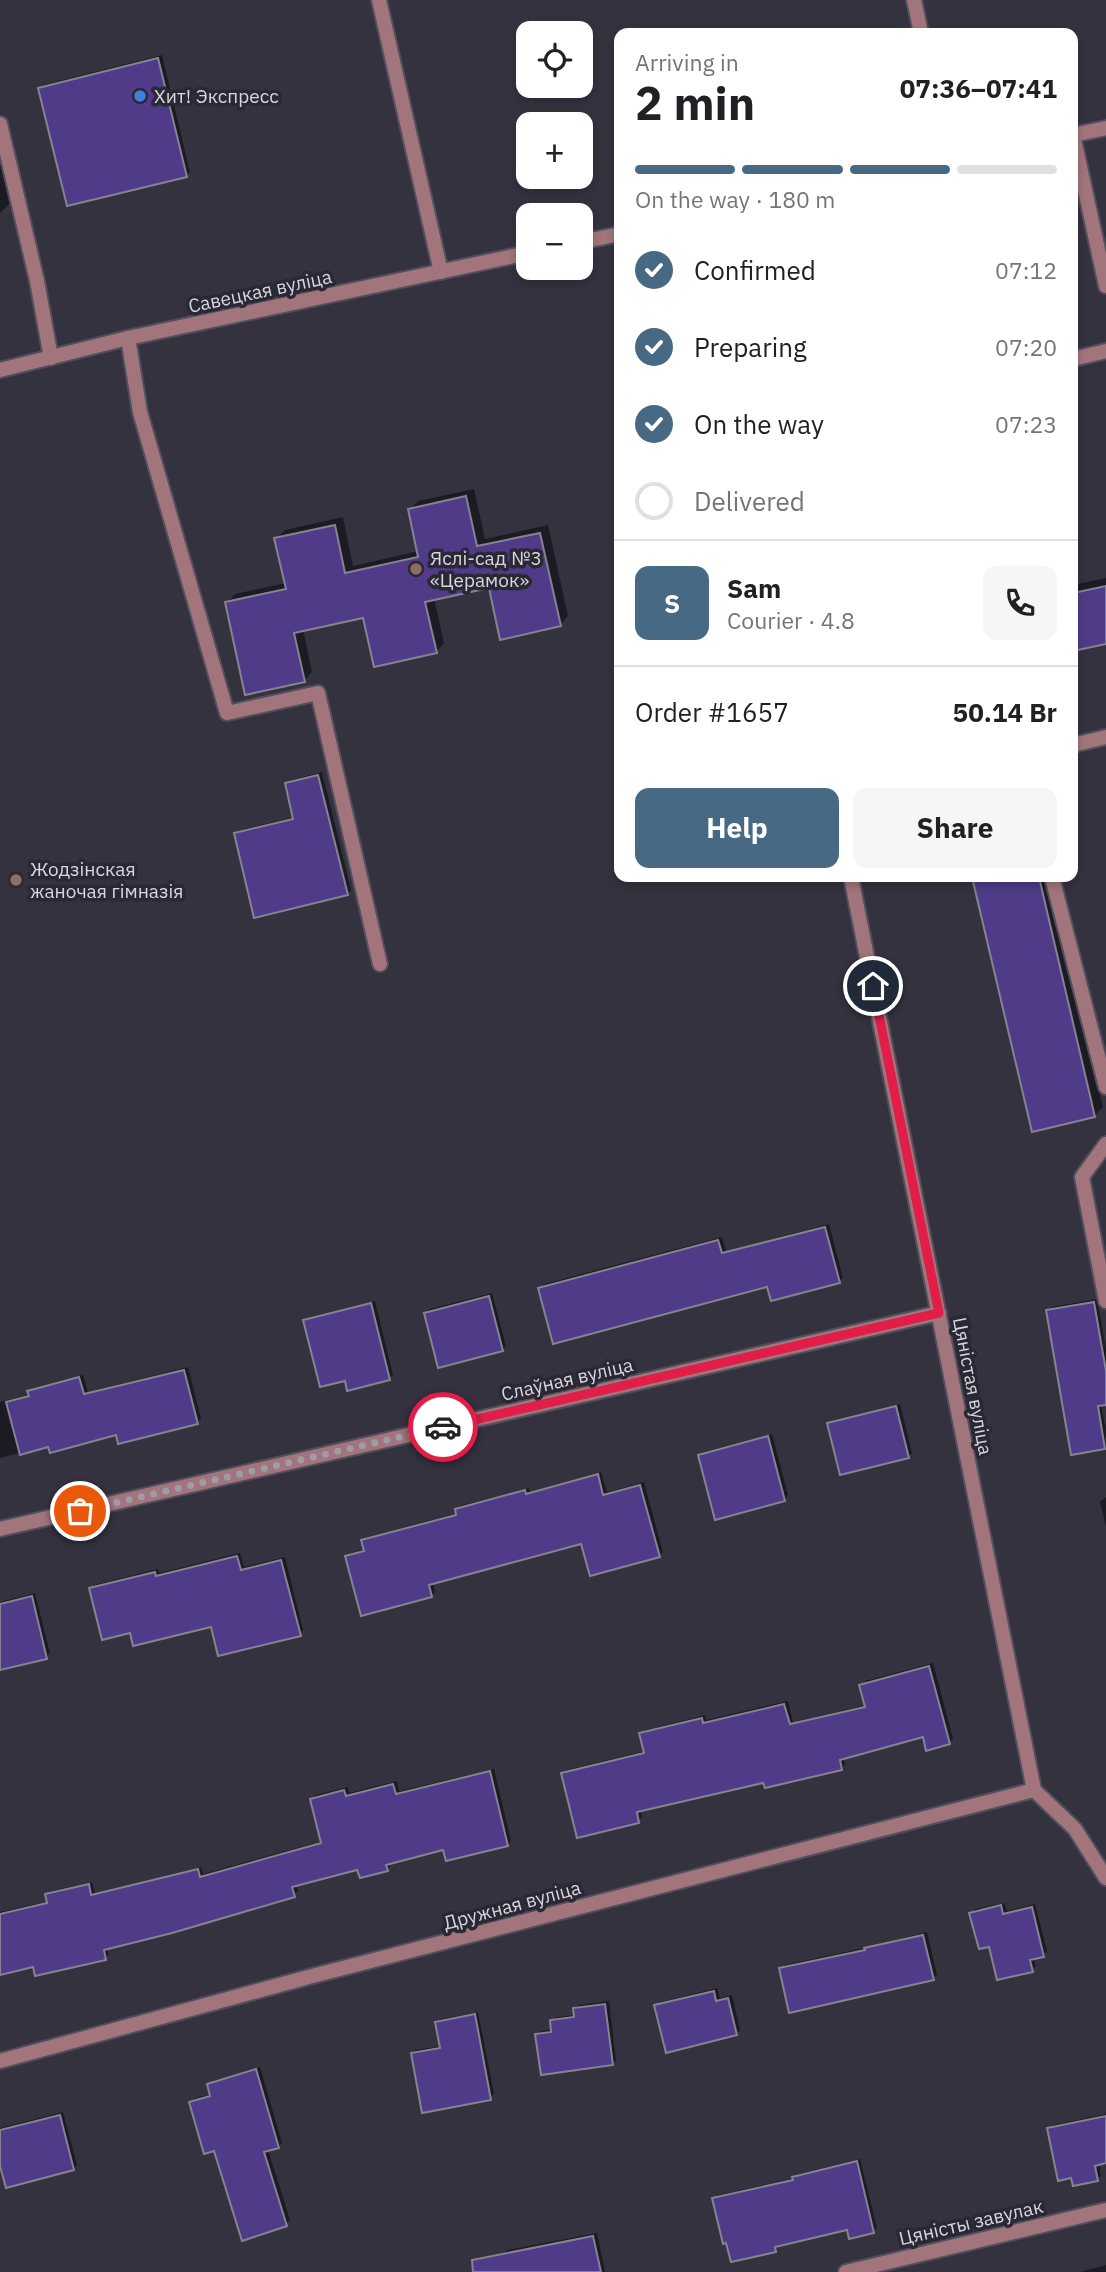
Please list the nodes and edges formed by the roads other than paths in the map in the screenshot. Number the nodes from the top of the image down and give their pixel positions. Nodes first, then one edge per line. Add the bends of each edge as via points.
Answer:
1 (379, 0) edge
2 (914, 0) edge
3 (920, 28) edge
4 (0, 124) edge
5 (1106, 128) edge
6 (1078, 134) edge
7 (1078, 158) edge
8 (614, 235) edge
9 (593, 240) edge
10 (516, 256) edge
11 (441, 272) junction
12 (1106, 286) edge
13 (128, 338) junction
14 (1106, 351) edge
15 (51, 358) junction
16 (1078, 358) edge
17 (0, 370) edge
18 (1106, 737) edge
19 (1078, 744) edge
20 (852, 882) edge
21 (1053, 882) edge
22 (380, 964) dead end
23 (1106, 1087) edge
24 (1106, 1144) edge
25 (1106, 1301) edge
26 (939, 1313) junction
27 (0, 1530) edge
28 (1034, 1790) junction
29 (1106, 1878) edge
30 (0, 2061) edge
31 (1106, 2210) edge
32 (846, 2272) edge

1 - 11 street
2 - 3 street
4 - 15 street
5 - 6 street
7 - 12 street
8 - 9 street
10 - 11 street, Савецкая вуліца
11 - 13 street, Савецкая вуліца
13 - 15 street, Савецкая вуліца
13 - 22 street via 140,412 227,713 318,693
14 - 16 street
15 - 17 street, Савецкая вуліца
18 - 19 street
20 - 26 street, Цяністая вуліца
21 - 23 street
24 - 25 street via 1082,1177
26 - 27 street, Слаўная вуліца
26 - 28 street, Цяністая вуліца
28 - 29 street via 1075,1829
28 - 30 street, Дружная вуліца
31 - 32 street, Цяністы завулак

